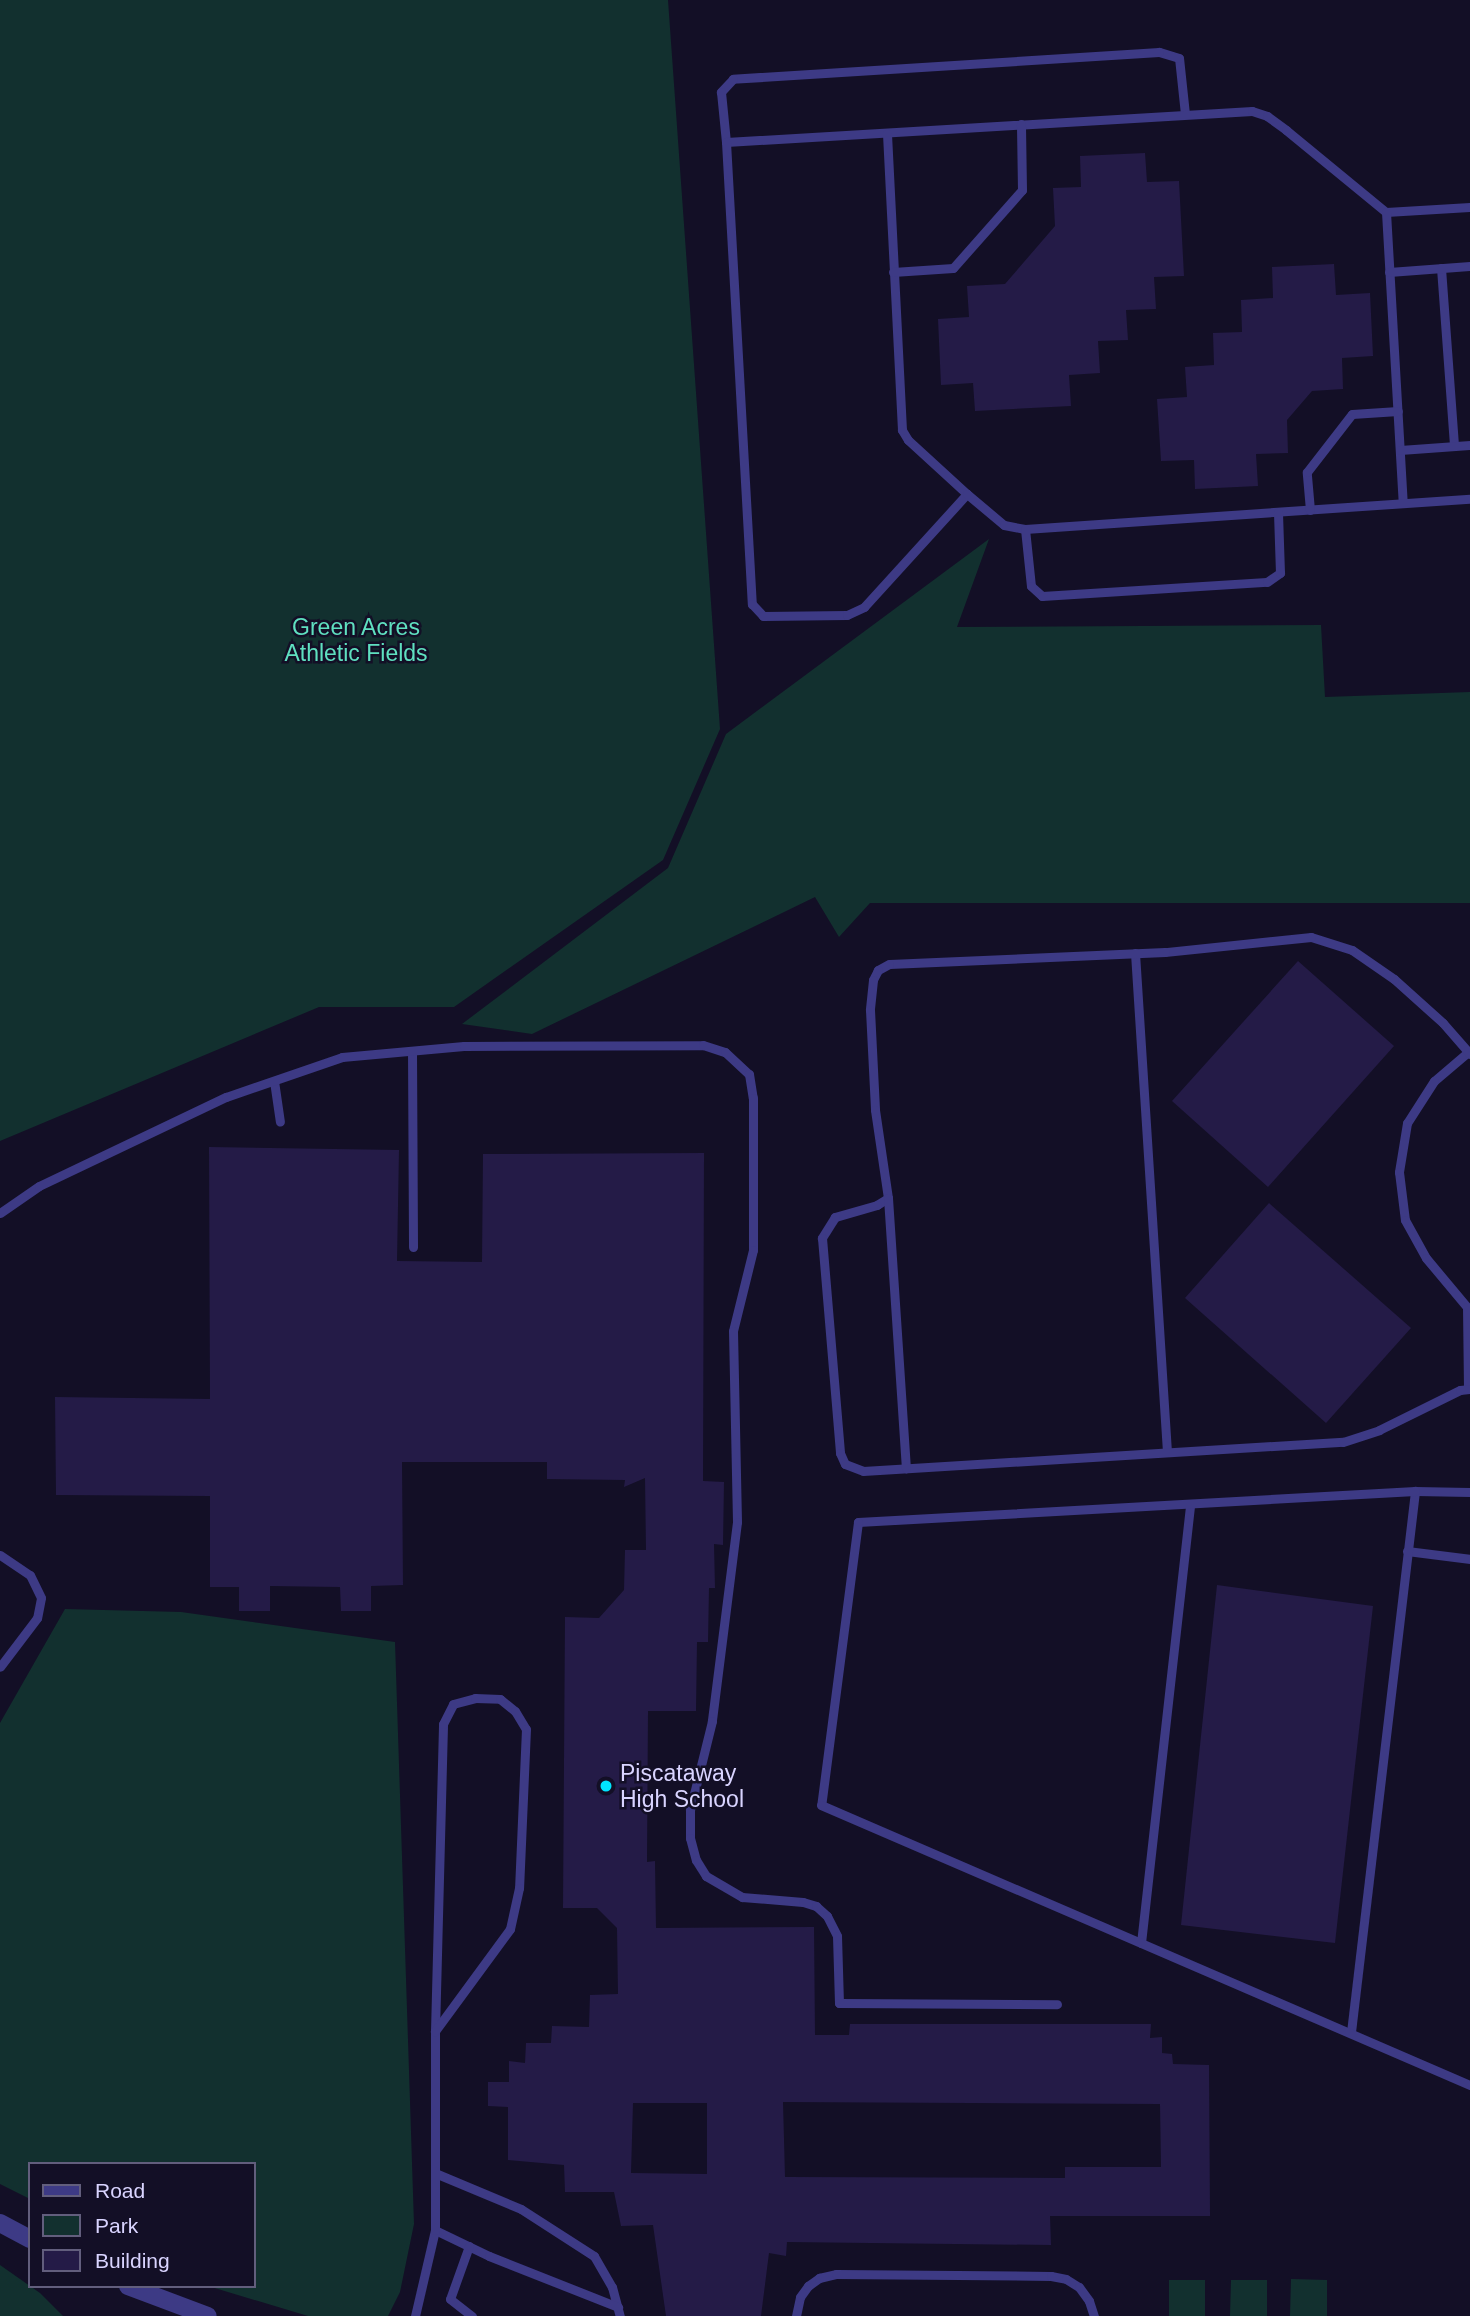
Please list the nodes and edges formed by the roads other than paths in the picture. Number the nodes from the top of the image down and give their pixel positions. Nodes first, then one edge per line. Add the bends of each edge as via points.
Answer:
1 (1185, 114) junction
2 (1021, 124) junction
3 (887, 133) junction
4 (726, 142) junction
5 (1470, 207) edge
6 (1385, 212) junction
7 (1470, 266) edge
8 (1441, 268) junction
9 (893, 272) junction
10 (1389, 272) junction
11 (1398, 411) junction
12 (1470, 445) edge
13 (1454, 446) junction
14 (1400, 450) junction
15 (967, 494) junction
16 (1470, 499) edge
17 (1403, 503) junction
18 (1310, 510) junction
19 (1279, 512) junction
20 (1025, 529) junction
21 (1135, 953) junction
22 (412, 1051) junction
23 (1468, 1053) edge
24 (274, 1081) junction
25 (280, 1122) dead end
26 (888, 1198) junction
27 (0, 1213) edge
28 (413, 1247) dead end
29 (1469, 1389) edge
30 (1167, 1452) junction
31 (906, 1468) junction
32 (1415, 1491) junction
33 (1470, 1492) edge
34 (1190, 1505) junction
35 (1407, 1551) junction
36 (0, 1555) edge
37 (1470, 1559) edge
38 (0, 1667) edge
39 (1141, 1943) junction
40 (1057, 2004) dead end
41 (435, 2031) junction
42 (1351, 2032) junction
43 (1470, 2085) edge
44 (435, 2173) junction
45 (0, 2223) edge
46 (435, 2231) junction
47 (28, 2238) edge
48 (469, 2246) junction
49 (133, 2288) edge
50 (619, 2311) edge
51 (208, 2316) edge
52 (415, 2316) edge
53 (472, 2316) edge
54 (796, 2316) edge
55 (1094, 2316) edge

1 - 2 lane
1 - 4 lane via 1180,58 1158,52 733,79 721,92
1 - 6 lane via 1252,111 1267,116
2 - 3 lane
2 - 9 lane via 1022,190 953,268
3 - 4 lane
3 - 9 lane
4 - 15 lane via 752,604 763,616 847,615 864,607
5 - 6 lane
6 - 10 lane
7 - 8 lane
8 - 10 lane
8 - 13 lane
9 - 15 lane via 902,430
10 - 11 lane
11 - 14 lane
11 - 18 lane via 1352,414 1307,472
12 - 13 lane
13 - 14 lane
14 - 17 lane
15 - 20 lane via 1004,525
16 - 17 lane
17 - 18 lane
18 - 19 lane
19 - 20 lane
19 - 20 lane via 1280,573 1267,582 1042,596 1031,586
21 - 23 lane via 1311,937 1322,940 1352,950 1394,979 1443,1023
21 - 26 lane via 889,964 878,971 870,1010 876,1110
21 - 30 lane
22 - 24 lane via 342,1057
22 - 28 lane
22 - 40 lane via 464,1046 703,1045 724,1052 750,1074 753,1250 733,1331 737,1522 712,1721 691,1810 690,1838 696,1860 706,1876 742,1897 803,1902 827,1916 837,1936 839,2003
23 - 29 lane via 1434,1082 1407,1123 1399,1171 1405,1220 1426,1258 1467,1307
24 - 25 lane
24 - 27 lane via 226,1097 39,1186
26 - 31 lane
26 - 31 lane via 835,1217 822,1238 823,1263 840,1453 845,1464 863,1471
29 - 30 lane via 1343,1442
30 - 31 lane
32 - 33 lane
32 - 34 lane
32 - 35 lane
34 - 39 lane
34 - 39 lane via 858,1522 821,1805
35 - 37 lane
35 - 42 lane
36 - 38 lane via 30,1575 41,1598 37,1618
39 - 42 lane
41 - 41 lane via 443,1724 453,1704 475,1698 500,1699 527,1728 519,1888 510,1928
41 - 44 lane
42 - 43 lane
44 - 46 lane
44 - 50 lane via 521,2210 594,2256 612,2287
45 - 47 street
46 - 48 lane
46 - 52 lane
48 - 50 lane
48 - 53 lane via 450,2299
49 - 51 street
54 - 55 lane via 808,2286 836,2273 1051,2276 1079,2287

